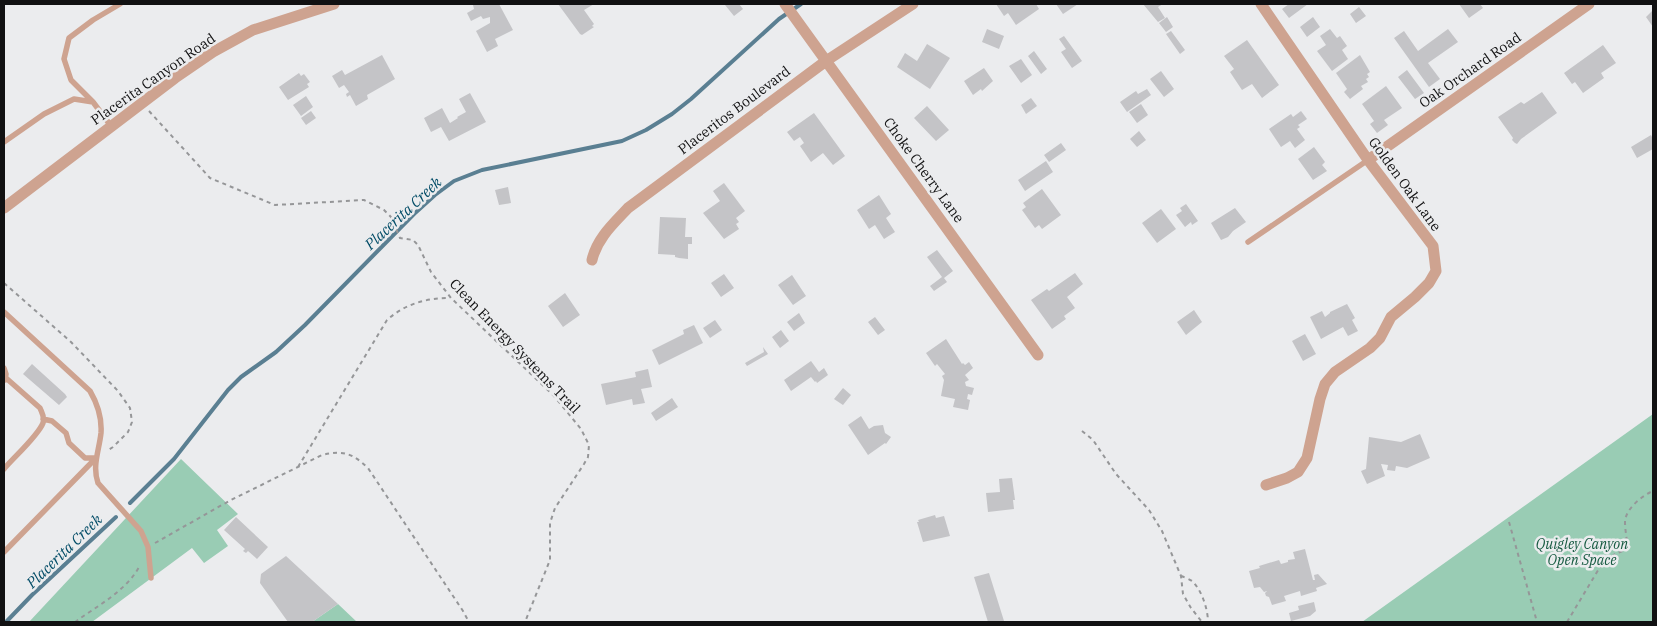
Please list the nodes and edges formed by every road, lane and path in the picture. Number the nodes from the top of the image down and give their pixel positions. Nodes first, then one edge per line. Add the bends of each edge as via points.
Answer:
1 (120, 4) edge
2 (334, 4) edge
3 (785, 4) edge
4 (913, 4) edge
5 (1261, 4) edge
6 (1589, 4) edge
7 (826, 61) junction
8 (93, 102) junction
9 (142, 103) junction
10 (112, 126) junction
11 (4, 142) edge
12 (1368, 160) junction
13 (4, 208) edge
14 (1248, 242) dead end
15 (592, 260) dead end
16 (4, 283) edge
17 (451, 298) junction
18 (4, 312) edge
19 (1038, 355) dead end
20 (4, 368) edge
21 (5, 380) edge
22 (43, 419) junction
23 (1082, 430) dead end
24 (96, 458) junction
25 (298, 467) junction
26 (4, 469) edge
27 (1266, 485) dead end
28 (1653, 491) edge
29 (1509, 522) dead end
30 (148, 547) junction
31 (4, 552) edge
32 (1181, 576) junction
33 (151, 578) dead end
34 (75, 622) edge
35 (468, 622) edge
36 (525, 622) edge
37 (1202, 622) edge
38 (1208, 622) edge
39 (1538, 622) edge
40 (1567, 622) edge

1 - 8 lane via 69,38 64,59 71,80
2 - 9 street, Placerita Canyon Road via 253,30 213,52
3 - 7 street, Choke Cherry Lane
4 - 7 street, Placeritos Boulevard
5 - 12 street, Golden Oak Lane
6 - 12 street, Oak Orchard Road
7 - 15 street, Placeritos Boulevard via 628,208 606,231
7 - 19 street, Choke Cherry Lane
8 - 10 lane
8 - 11 lane via 74,99 44,114
9 - 10 street, Placerita Canyon Road
9 - 17 path, Clean Energy Systems Trail via 210,178 275,205 364,200 384,210 391,217 400,238 413,240 418,245 431,272
10 - 13 street, Placerita Canyon Road
12 - 14 lane
12 - 27 street, Golden Oak Lane via 1433,246 1436,271 1415,298 1391,317 1380,338 1335,372 1325,384 1307,458 1298,472
16 - 24 path via 71,342 118,390 130,408 132,422 128,432
17 - 25 path via 420,301 398,310 388,320
17 - 36 path, Clean Energy Systems Trail via 554,396 581,429 588,445 588,457 555,508 550,523 550,560
18 - 24 lane via 90,391 98,404 101,431
20 - 21 lane
21 - 22 lane via 40,408
22 - 24 lane via 52,421 66,433 69,443 85,458
22 - 26 lane via 38,432
23 - 32 path via 1149,510 1162,531
24 - 30 lane via 98,484 140,531
24 - 31 lane
25 - 30 path
25 - 35 path via 337,451 359,459
28 - 40 path via 1632,507 1624,520 1628,546 1600,567
29 - 39 path
30 - 33 lane
30 - 34 path via 137,572 122,588
32 - 37 path via 1183,594
32 - 38 path via 1192,581 1199,591 1208,612

